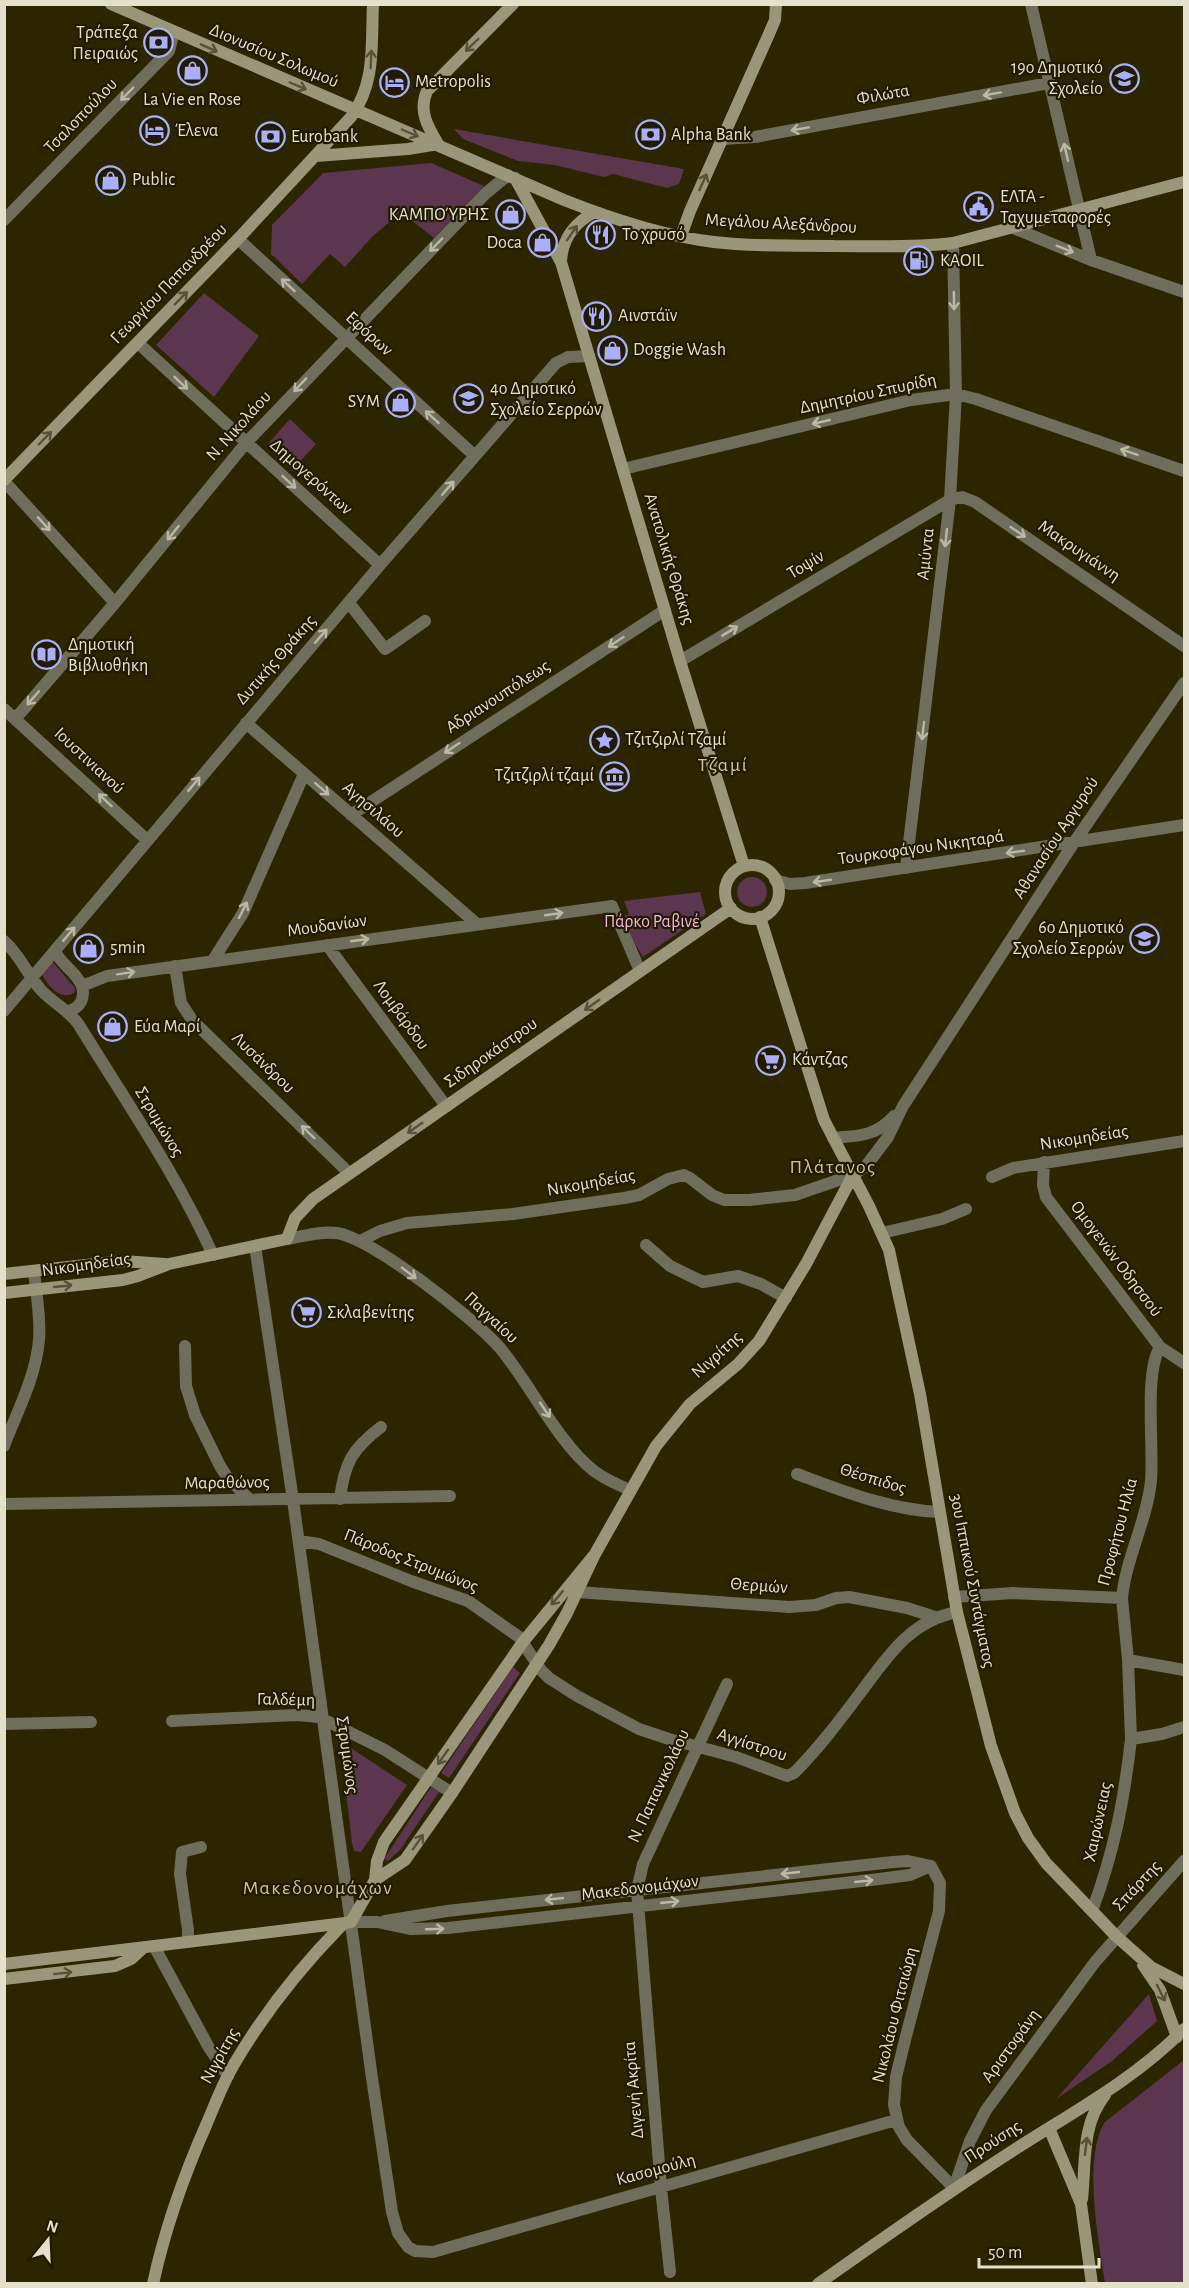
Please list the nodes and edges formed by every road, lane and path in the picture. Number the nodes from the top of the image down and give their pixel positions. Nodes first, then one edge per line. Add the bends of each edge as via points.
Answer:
1 (111, 4) edge
2 (373, 4) edge
3 (513, 4) edge
4 (777, 4) edge
5 (1030, 4) edge
6 (174, 32) junction
7 (1049, 83) junction
8 (356, 110) junction
9 (723, 139) junction
10 (438, 144) junction
11 (316, 156) junction
12 (511, 177) junction
13 (1185, 182) edge
14 (1080, 209) junction
15 (595, 212) junction
16 (4, 220) edge
17 (1011, 228) junction
18 (681, 236) junction
19 (238, 239) junction
20 (953, 243) junction
21 (1091, 260) junction
22 (561, 262) junction
23 (1185, 292) edge
24 (345, 337) junction
25 (138, 343) junction
26 (589, 356) junction
27 (956, 394) junction
28 (246, 443) junction
29 (476, 456) junction
30 (623, 469) junction
31 (1185, 471) edge
32 (4, 480) edge
33 (950, 500) junction
34 (380, 565) junction
35 (115, 603) junction
36 (349, 603) junction
37 (665, 610) junction
38 (425, 621) dead end
39 (1185, 646) edge
40 (680, 661) junction
41 (1185, 683) edge
42 (4, 709) edge
43 (16, 718) junction
44 (246, 723) junction
45 (304, 774) junction
46 (351, 815) junction
47 (1185, 825) edge
48 (147, 840) junction
49 (1073, 844) junction
50 (744, 866) junction
51 (906, 868) junction
52 (775, 879) junction
53 (731, 908) junction
54 (760, 917) junction
55 (477, 924) junction
56 (4, 941) edge
57 (327, 945) junction
58 (55, 951) junction
59 (213, 960) junction
60 (175, 966) junction
61 (640, 971) junction
62 (32, 978) junction
63 (82, 986) junction
64 (4, 1011) edge
65 (68, 1011) junction
66 (446, 1106) junction
67 (903, 1106) junction
68 (833, 1138) junction
69 (1185, 1141) edge
70 (1044, 1162) junction
71 (349, 1173) junction
72 (853, 1175) junction
73 (992, 1177) dead end
74 (966, 1209) dead end
75 (882, 1233) junction
76 (287, 1239) junction
77 (360, 1241) junction
78 (646, 1245) dead end
79 (255, 1246) junction
80 (213, 1255) junction
81 (169, 1264) junction
82 (34, 1271) junction
83 (4, 1274) edge
84 (36, 1289) junction
85 (4, 1293) edge
86 (786, 1298) junction
87 (185, 1346) dead end
88 (1160, 1347) junction
89 (1185, 1363) edge
90 (381, 1427) dead end
91 (4, 1446) edge
92 (797, 1474) dead end
93 (630, 1490) junction
94 (450, 1496) dead end
95 (340, 1499) junction
96 (250, 1500) junction
97 (293, 1500) junction
98 (4, 1504) edge
99 (939, 1512) junction
100 (299, 1541) junction
101 (595, 1554) junction
102 (578, 1592) junction
103 (954, 1597) junction
104 (1122, 1598) junction
105 (957, 1612) junction
106 (935, 1617) junction
107 (526, 1647) junction
108 (1128, 1660) junction
109 (537, 1664) junction
110 (1185, 1670) edge
111 (727, 1684) dead end
112 (323, 1718) junction
113 (172, 1721) dead end
114 (91, 1722) dead end
115 (4, 1724) edge
116 (1185, 1727) edge
117 (1131, 1738) junction
118 (698, 1746) junction
119 (429, 1778) junction
120 (452, 1793) junction
121 (201, 1846) dead end
122 (1185, 1862) edge
123 (931, 1866) junction
124 (375, 1880) junction
125 (637, 1890) junction
126 (637, 1906) junction
127 (1092, 1911) junction
128 (377, 1922) junction
129 (348, 1923) junction
130 (1116, 1936) junction
131 (188, 1942) junction
132 (149, 1947) junction
133 (1135, 1954) junction
134 (4, 1964) edge
135 (4, 1979) edge
136 (1185, 1984) edge
137 (1181, 2033) edge
138 (228, 2076) junction
139 (1110, 2090) junction
140 (896, 2120) junction
141 (1049, 2128) junction
142 (661, 2188) junction
143 (954, 2188) junction
144 (1081, 2204) junction
145 (426, 2253) joint
146 (670, 2272) dead end
147 (153, 2283) edge
148 (818, 2283) edge
149 (1092, 2283) edge

1 - 6 street, Διονυσίου Σολωμού
8 -> 2 street, Γεωργίου Παπανδρέου via 369,80
3 -> 10 street via 427,91 423,113
4 - 9 street via 775,20
5 - 7 street
6 -> 8 street, Διονυσίου Σολωμού
6 -> 16 street, Τσαλοπούλου via 169,51
7 -> 9 street, Φιλώτα via 755,137
14 -> 7 street
8 -> 10 street, Μεγάλου Αλεξάνδρου
8 - 11 street, Γεωργίου Παπανδρέου
18 -> 9 street
10 - 11 street
10 - 12 street, Μεγάλου Αλεξάνδρου
11 - 19 street, Γεωργίου Παπανδρέου
12 - 15 street, Μεγάλου Αλεξάνδρου
12 - 22 street, Ανατολικής Θράκης
12 -> 24 street, Ν. Νικολάου via 485,194
13 - 14 street, Μεγάλου Αλεξάνδρου
14 - 17 street, Μεγάλου Αλεξάνδρου
14 - 21 street
15 - 18 street, Μεγάλου Αλεξάνδρου
22 -> 15 street via 570,233
17 - 20 street, Μεγάλου Αλεξάνδρου
17 -> 21 street
18 - 20 street, Μεγάλου Αλεξάνδρου via 770,245
24 -> 19 street, Εφόρων
25 -> 19 street, Γεωργίου Παπανδρέου
20 -> 27 street, Αμύντα
21 - 23 street
22 - 26 street, Ανατολικής Θράκης
24 -> 28 street, Ν. Νικολάου
29 -> 24 street, Εφόρων
25 -> 28 street, Δημογερόντων
32 -> 25 street, Γεωργίου Παπανδρέου
26 - 29 street, Δυτικής Θράκης via 568,357 556,363
26 - 30 street, Ανατολικής Θράκης
27 -> 30 street, Δημητρίου Σπυρίδη via 911,400
31 -> 27 street, Δημητρίου Σπυρίδη
27 - 33 street, Αμύντα
28 -> 34 street, Δημογερόντων
28 -> 35 street, Ν. Νικολάου
34 -> 29 street, Δυτικής Θράκης
30 - 37 street, Ανατολικής Θράκης
32 -> 35 street
33 -> 39 street, Μακρυγιάννη via 962,497 975,502
40 -> 33 street, Τοψίν
33 -> 51 street, Αμύντα
34 - 36 street, Δυτικής Θράκης
35 -> 43 street, Ν. Νικολάου
36 - 38 street via 385,649
44 -> 36 street, Δυτικής Θράκης
37 - 40 street, Ανατολικής Θράκης
37 -> 46 street, Αδριανουπόλεως
40 - 50 street, Ανατολικής Θράκης
41 - 49 street, Αθανασίου Αργυρού
42 - 43 street, Ιουστινιανού
48 -> 43 street, Ιουστινιανού
44 - 45 street, Αγησιλάου
48 -> 44 street, Δυτικής Θράκης
45 -> 46 street, Αγησιλάου
59 -> 45 street via 243,913
46 - 55 street, Αγησιλάου
47 - 49 street, Τουρκοφάγου Νικηταρά
58 -> 48 street, Δυτικής Θράκης
49 -> 51 street, Τουρκοφάγου Νικηταρά
49 - 67 street, Αθανασίου Αργυρού
50 - 52 street via 761,867
50 - 53 street via 727,882 726,896
51 -> 52 street, Τουρκοφάγου Νικηταρά via 796,884
52 - 54 street via 778,899
53 - 54 street via 743,917
53 - 61 street, Σιδηροκάστρου
54 - 68 street via 817,1102
57 -> 55 street, Μουδανίων
55 -> 61 street, Μουδανίων via 612,906
56 - 62 street
57 - 59 street, Μουδανίων
57 - 66 street, Λομβάρδου
58 - 62 street, Δυτικής Θράκης
58 - 63 street
59 - 60 street, Μουδανίων
63 -> 60 street, Μουδανίων via 107,976
71 -> 60 street, Λυσάνδρου via 192,1020 179,996
61 -> 66 street, Σιδηροκάστρου
62 - 64 street, Δυτικής Θράκης
62 - 65 street, Στρυμώνος
63 - 65 street via 80,1004
65 - 80 street, Στρυμώνος via 154,1148
66 -> 71 street, Σιδηροκάστρου
67 - 68 street, Αθανασίου Αργυρού via 876,1131
67 - 72 street, Αθανασίου Αργυρού via 875,1157
68 - 72 street
69 - 70 street, Νικομηδείας
70 - 73 street, Νικομηδείας via 1005,1170
70 - 88 street, Ομογενών Οδησσού via 1046,1197
71 - 76 street, Σιδηροκάστρου via 300,1211
72 - 75 street, 3ου Ιππικού Συντάγματος
72 - 77 street, Νικομηδείας via 795,1195 742,1201 716,1198 682,1176 639,1195 513,1214 407,1223
72 - 86 street, Νιγρίτης
74 - 75 street via 942,1219
75 - 99 street, 3ου Ιππικού Συντάγματος via 909,1338
76 - 77 street, Παγγαίου via 329,1233
76 - 79 street, Νικομηδείας
77 -> 93 street, Παγγαίου via 487,1333 583,1461 604,1478
78 - 86 street via 670,1266 703,1282 738,1276
79 - 80 street, Νικομηδείας
79 - 97 street, Στρυμώνος
80 - 81 street, Νικομηδείας
81 - 82 street, Νικομηδείας via 122,1261
84 -> 81 street, Νικομηδείας via 123,1280
82 - 83 street, Νικομηδείας
82 - 84 street
84 - 85 street, Νικομηδείας
84 - 91 street via 38,1350
86 - 93 street, Νιγρίτης via 743,1360 681,1413
87 - 96 street via 186,1386 195,1415 223,1471
88 - 89 street, Ομογενών Οδησσού
88 - 104 street, Προφήτου Ηλία via 1153,1372 1151,1480
90 - 95 street via 352,1454
92 - 99 street, Θέσπιδος via 907,1509
93 - 101 street, Νιγρίτης
94 - 95 street, Μαραθώνος
95 - 97 street, Μαραθώνος
96 - 97 street, Μαραθώνος
96 - 98 street, Μαραθώνος
97 - 100 street, Στρυμώνος
99 - 103 street, 3ου Ιππικού Συντάγματος
100 - 107 street, Πάροδος Στρυμώνος via 329,1547 417,1584 462,1598 495,1618
100 - 112 street, Στρυμώνος
101 - 102 street, Νιγρίτης
101 -> 107 street, Νιγρίτης
102 - 106 street, Θερμών via 789,1607 849,1597
102 - 109 street, Νιγρίτης
103 - 104 street, Προφήτου Ηλία via 1013,1593
103 - 105 street, 3ου Ιππικού Συντάγματος
104 - 108 street, Χαιρώνειας
105 - 106 street, Αγγίστρου
105 - 127 street, 3ου Ιππικού Συντάγματος via 988,1736 1015,1814 1046,1863
106 - 118 street, Αγγίστρου via 898,1644 790,1776
107 - 109 street, Αγγίστρου
107 -> 119 street, Νιγρίτης
108 - 110 street
108 - 117 street, Χαιρώνειας
109 - 118 street, Αγγίστρου via 553,1681 629,1724
109 - 120 street, Νιγρίτης
111 - 118 street, Ν. Παπανικολάου
112 - 113 street, Γαλδέμη via 297,1715
112 - 119 street, Γαλδέμη
112 - 129 street, Στρυμώνος
114 - 115 street
116 - 117 street
117 - 127 street, Χαιρώνειας via 1116,1836
118 - 125 street, Ν. Παπανικολάου via 643,1863
119 - 120 street, Γαλδέμη
119 - 124 street, Νιγρίτης via 384,1842
124 -> 120 street, Νιγρίτης via 405,1860
121 - 131 street via 182,1852 180,1875
122 - 130 street, Σπάρτης
123 -> 125 street via 893,1862
126 -> 123 street, Μακεδονομάχων via 910,1875
123 - 140 street, Νικολάου Φιτσιώρη via 940,1883 939,1911 896,2077
124 - 129 street, Νιγρίτης
125 - 126 street, Ν. Παπανικολάου
125 -> 128 street
128 -> 126 street, Μακεδονομάχων via 410,1929 448,1928
126 - 142 street, Διγενή Ακρίτα
127 - 130 street, 3ου Ιππικού Συντάγματος
128 - 129 street, Μακεδονομάχων
129 - 131 street, Μακεδονομάχων
129 - 138 street, Νιγρίτης via 280,1995
129 - 145 street, Στρυμώνος via 394,2222 408,2247
130 - 133 street, 3ου Ιππικού Συντάγματος
130 - 143 street, Αριστοφάνη via 986,2110 970,2141
131 - 132 street, Μακεδονομάχων
132 - 134 street, Μακεδονομάχων
135 -> 132 street, Μακεδονομάχων via 115,1966
132 - 138 street
133 - 136 street via 1160,1973
133 -> 137 street via 1160,1990
137 - 139 street, Προύσης
138 - 147 street, Νιγρίτης via 179,2192
139 - 141 street, Προύσης
144 -> 139 street via 1087,2136 1095,2110
140 - 142 street, Κασομούλη
140 - 143 street, Νικολάου Φιτσιώρη via 916,2151
141 - 143 street, Προύσης
141 - 144 street
142 - 145 street, Κασομούλη
142 - 146 street, Διγενή Ακρίτα
143 - 148 street, Προύσης
144 - 149 street

